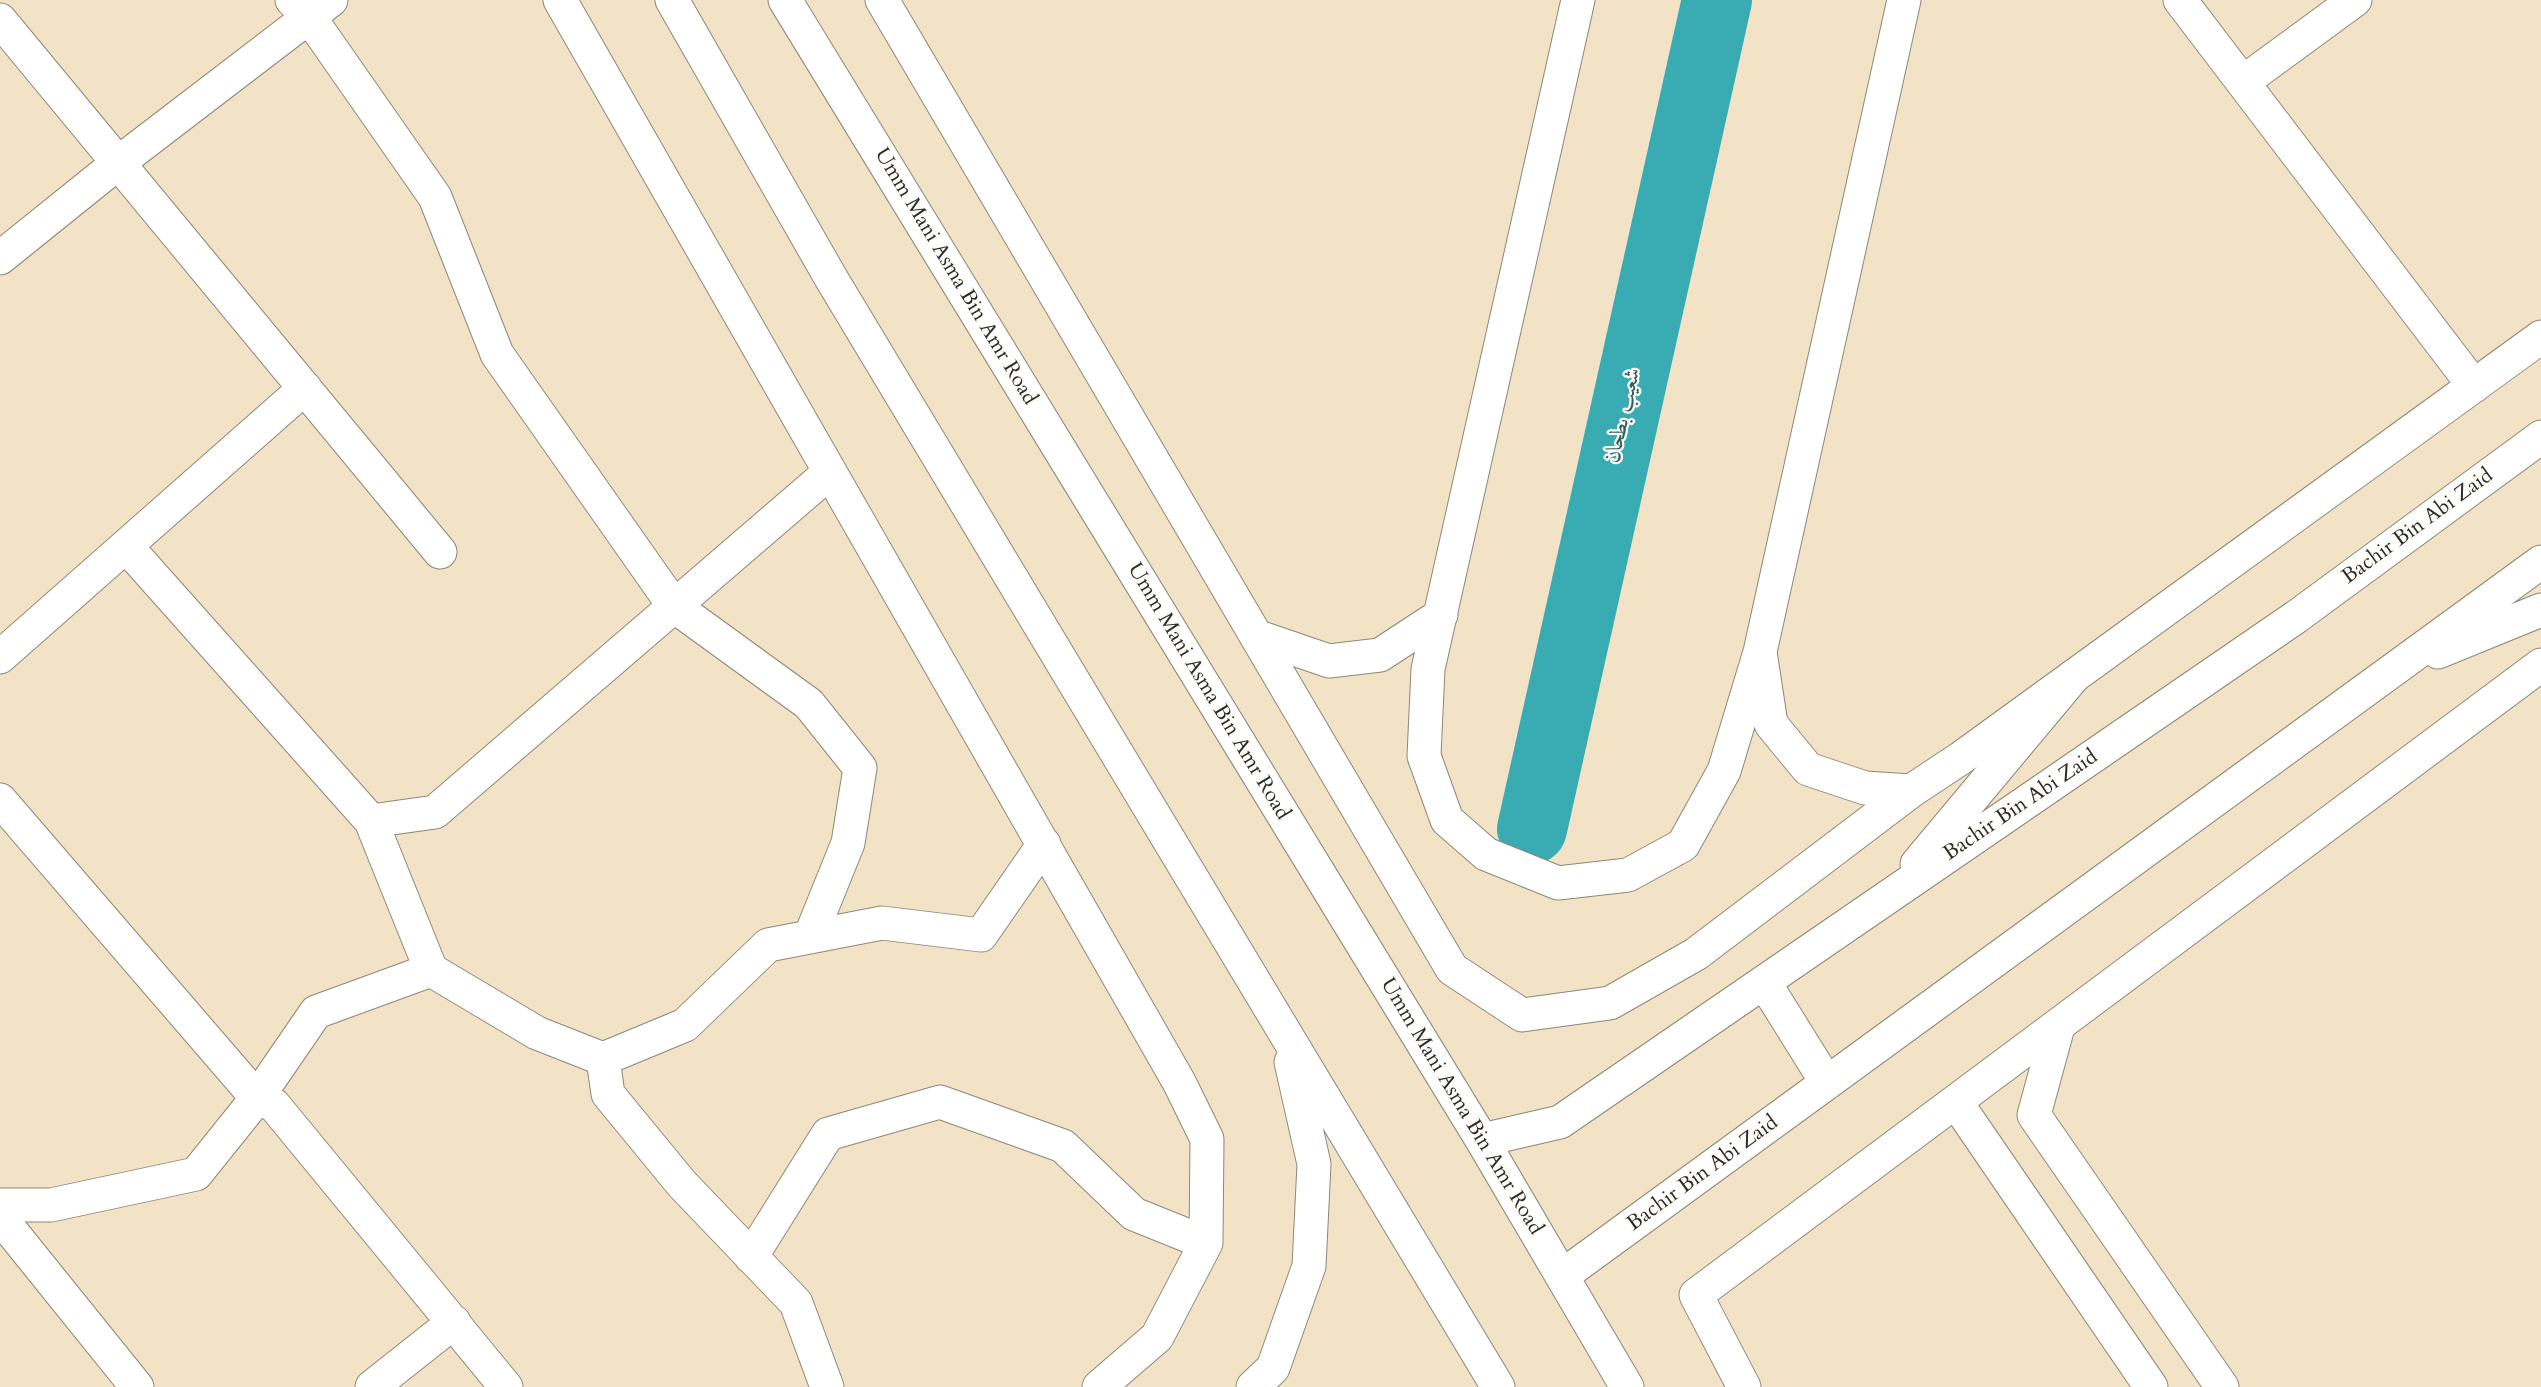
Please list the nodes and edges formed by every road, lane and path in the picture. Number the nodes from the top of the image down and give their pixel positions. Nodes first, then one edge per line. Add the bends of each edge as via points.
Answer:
1 (560, 0) edge
2 (672, 0) edge
3 (785, 0) edge
4 (882, 0) edge
5 (1578, 0) edge
6 (1904, 0) edge
7 (2180, 0) edge
8 (2355, 0) edge
9 (311, 6) edge
10 (0, 20) edge
11 (2243, 82) junction
12 (118, 162) junction
13 (0, 258) edge
14 (2541, 337) edge
15 (2474, 386) junction
16 (305, 388) junction
17 (2541, 437) edge
18 (830, 472) junction
19 (126, 546) junction
20 (440, 552) dead end
21 (2541, 562) edge
22 (674, 606) junction
23 (2541, 610) edge
24 (1441, 615) junction
25 (1256, 636) junction
26 (1760, 652) junction
27 (0, 657) edge
28 (2541, 664) edge
29 (2392, 671) junction
30 (2074, 676) junction
31 (1911, 791) junction
32 (0, 800) edge
33 (370, 821) junction
34 (1044, 844) junction
35 (1891, 895) junction
36 (810, 938) junction
37 (431, 970) junction
38 (1764, 982) junction
39 (2058, 1027) junction
40 (1285, 1034) junction
41 (603, 1059) junction
42 (1827, 1083) junction
43 (257, 1098) junction
44 (1956, 1102) junction
45 (1482, 1140) junction
46 (0, 1205) edge
47 (0, 1217) edge
48 (1206, 1243) junction
49 (751, 1257) junction
50 (1562, 1276) junction
51 (454, 1322) junction
52 (137, 1387) edge
53 (372, 1387) edge
54 (506, 1387) edge
55 (827, 1387) edge
56 (1099, 1387) edge
57 (1253, 1387) edge
58 (1497, 1387) edge
59 (1627, 1387) edge
60 (1744, 1387) edge
61 (2151, 1387) edge
62 (2222, 1387) edge

1 - 18 street
2 - 40 street via 831,278
3 - 45 street, Umm Mani Asma Bin Amr Road
4 - 25 street
5 - 24 street
6 - 26 street
7 - 11 street
8 - 11 street
9 - 12 street
9 - 22 street via 435,197 497,354
10 - 12 street
11 - 15 street
12 - 13 street
12 - 16 street
14 - 15 street
15 - 30 street
16 - 19 street
16 - 20 street
17 - 35 street, Bachir Bin Abi Zaid via 2296,617
18 - 22 street
18 - 34 street
19 - 27 street
19 - 33 street
21 - 29 street, Bachir Bin Abi Zaid
22 - 33 street via 435,812
22 - 36 street via 809,704 860,768 848,843
23 - 29 street
24 - 25 street via 1380,655 1329,661
24 - 26 street via 1428,669 1424,756 1447,820 1486,854 1558,882 1628,875 1683,845 1724,771
25 - 31 street via 1452,969 1522,1015 1610,1003 1686,959
26 - 31 street via 1771,724 1808,770 1865,788
28 - 39 street
29 - 42 street, Bachir Bin Abi Zaid
30 - 31 street
30 - 35 street
32 - 43 street
33 - 37 street
34 - 36 street via 981,934 882,923
34 - 48 street via 1179,1082 1207,1139
35 - 38 street, Bachir Bin Abi Zaid
36 - 41 street via 768,945 685,1025
37 - 41 street via 537,1033
37 - 43 street via 316,1012
38 - 42 street
38 - 45 street, Bachir Bin Abi Zaid via 1560,1122
39 - 44 street
39 - 62 street via 2034,1115
40 - 57 street via 1314,1164 1309,1266 1273,1368
40 - 58 street
41 - 49 street via 608,1094 682,1184
42 - 50 street, Bachir Bin Abi Zaid
43 - 46 street via 196,1174 51,1205
43 - 51 street via 274,1105
44 - 60 street via 1696,1295
44 - 61 street
45 - 50 street, Umm Mani Asma Bin Amr Road
47 - 52 street
48 - 49 street via 1134,1214 1063,1146 940,1102 828,1134
48 - 56 street via 1157,1337
49 - 55 street via 796,1303
50 - 59 street, Umm Mani Asma Bin Amr Road
51 - 53 street
51 - 54 street

